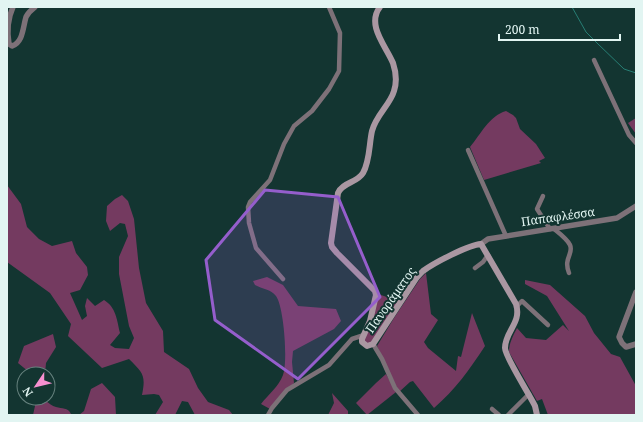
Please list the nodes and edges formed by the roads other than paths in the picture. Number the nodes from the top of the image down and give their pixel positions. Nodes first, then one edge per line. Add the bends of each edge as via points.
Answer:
1 (13, 7) edge
2 (35, 7) edge
3 (329, 7) edge
4 (380, 7) edge
5 (594, 60) dead end
6 (636, 143) edge
7 (468, 150) dead end
8 (543, 196) dead end
9 (636, 206) edge
10 (552, 229) junction
11 (506, 236) junction
12 (481, 244) junction
13 (488, 255) junction
14 (474, 268) dead end
15 (569, 273) dead end
16 (283, 279) dead end
17 (636, 292) edge
18 (516, 306) junction
19 (548, 325) dead end
20 (364, 335) junction
21 (372, 344) junction
22 (636, 344) edge
23 (529, 394) junction
24 (492, 409) dead end
25 (268, 415) edge
26 (418, 415) edge
27 (499, 415) edge
28 (508, 415) edge
29 (537, 415) edge

1 - 2 street via 8,40 12,46 18,44 26,17
3 - 16 street via 340,33 339,71 312,111 294,126 270,180 250,202 248,208 256,248
4 - 20 main road, Πανοράματος via 375,14 374,22 395,69 396,83 392,97 372,130 363,174 339,191 331,243 337,253 375,291 370,321
5 - 6 street via 629,135
7 - 11 street
8 - 10 street via 537,208
9 - 10 street, Παπαφλέσσα via 617,218
10 - 11 street, Παπαφλέσσα
10 - 15 street via 569,244 566,264
11 - 12 street, Παπαφλέσσα via 488,239
12 - 13 main road
12 - 21 main road, Πανοράματος via 445,258 421,272
13 - 14 street
13 - 18 main road
17 - 22 street via 619,337 626,346
18 - 19 street via 522,301
18 - 23 main road via 517,318 506,340 505,349
20 - 21 main road, Πανοράματος via 363,344
20 - 25 street via 352,339 329,365 287,390
21 - 26 street via 395,388
23 - 28 street
23 - 29 main road
24 - 27 street

